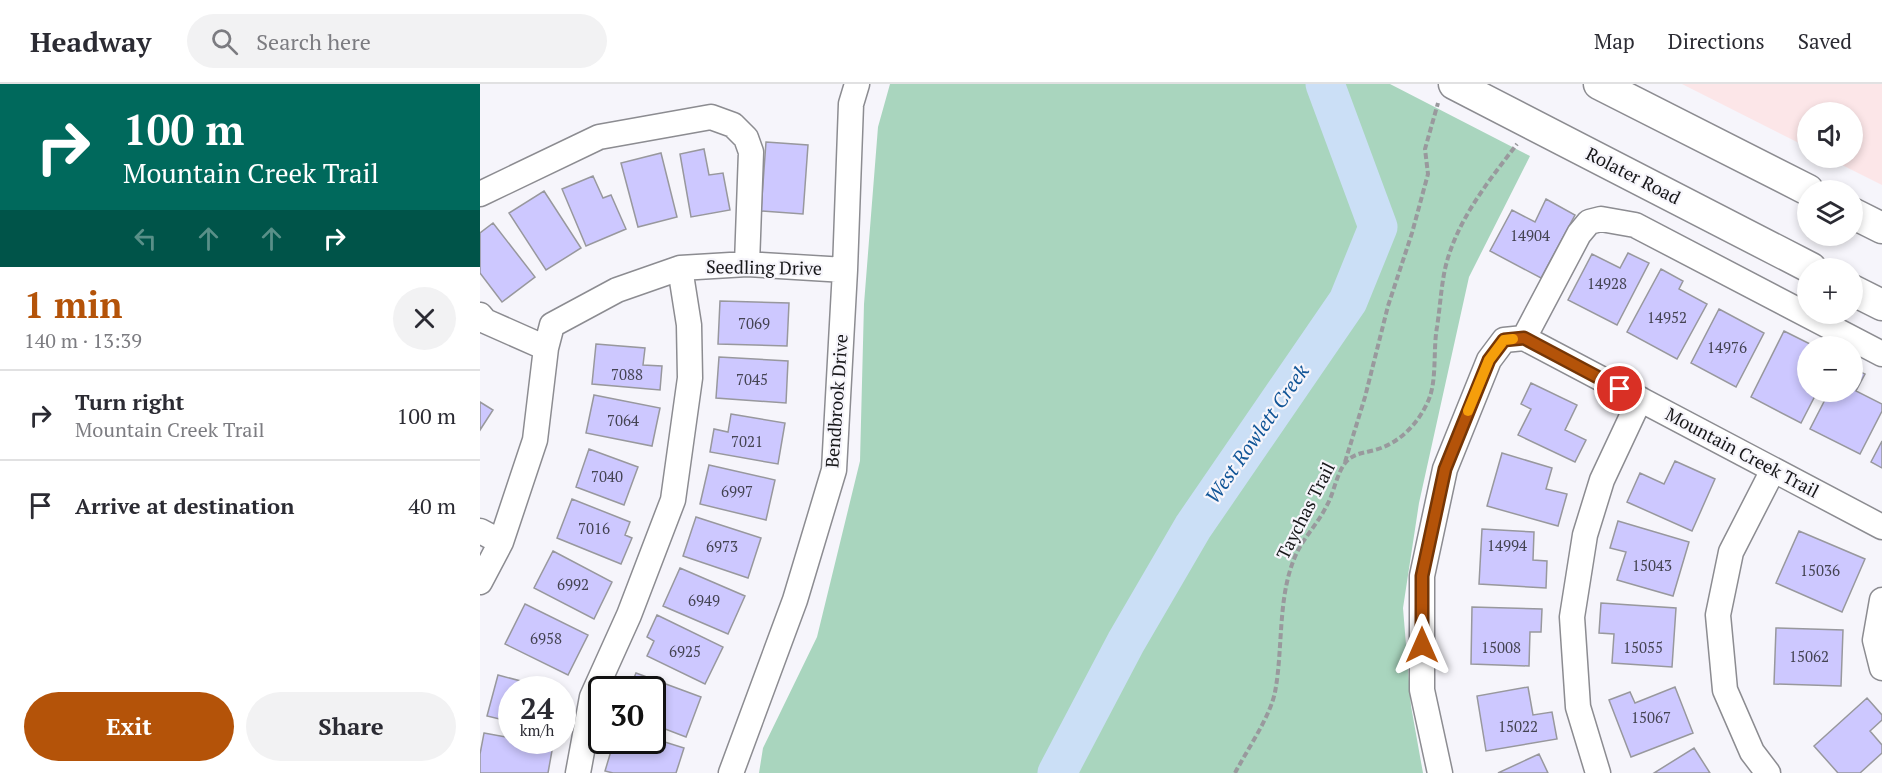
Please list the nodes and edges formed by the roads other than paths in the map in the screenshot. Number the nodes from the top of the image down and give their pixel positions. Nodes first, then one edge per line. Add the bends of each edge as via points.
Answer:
1 (856, 84) edge
2 (1599, 84) edge
3 (1447, 92) edge
4 (1797, 184) edge
5 (480, 194) edge
6 (1863, 218) edge
7 (1882, 228) edge
8 (1797, 260) edge
9 (747, 264) junction
10 (680, 268) junction
11 (845, 270) junction
12 (1863, 296) edge
13 (1882, 305) edge
14 (480, 315) edge
15 (1514, 339) junction
16 (546, 348) junction
17 (1882, 354) edge
18 (1640, 399) junction
19 (1773, 470) junction
20 (1882, 527) edge
21 (490, 536) edge
22 (480, 582) edge
23 (1882, 600) edge
24 (1882, 668) edge
25 (578, 773) edge
26 (731, 773) edge
27 (1440, 773) edge
28 (1598, 773) edge
29 (1768, 773) edge

1 - 11 street, Bendbrook Drive via 851,104
2 - 4 main road
3 - 8 main road, Rolater Road via 1508,112
5 - 9 street via 599,137 711,117 733,125 746,138 751,152
6 - 7 main road
9 - 10 street, Seedling Drive
9 - 11 street, Seedling Drive
10 - 16 street, Seedling Drive via 617,290 552,325
10 - 25 street via 689,325 690,378 673,500 629,615 592,697
11 - 26 street, Bendbrook Drive via 834,470 795,600
12 - 13 main road
14 - 16 street via 485,321
15 - 17 street via 1579,234 1589,222 1601,219 1635,225
15 - 18 street, Mountain Creek Trail
15 - 27 street via 1489,360 1445,469 1422,576 1422,690
16 - 21 street via 535,440
18 - 19 street, Mountain Creek Trail
18 - 28 street via 1602,480 1585,535 1572,617 1578,707
19 - 20 street, Mountain Creek Trail
19 - 29 street via 1731,552 1718,615 1725,690 1752,752
21 - 22 street
23 - 24 street via 1875,640

